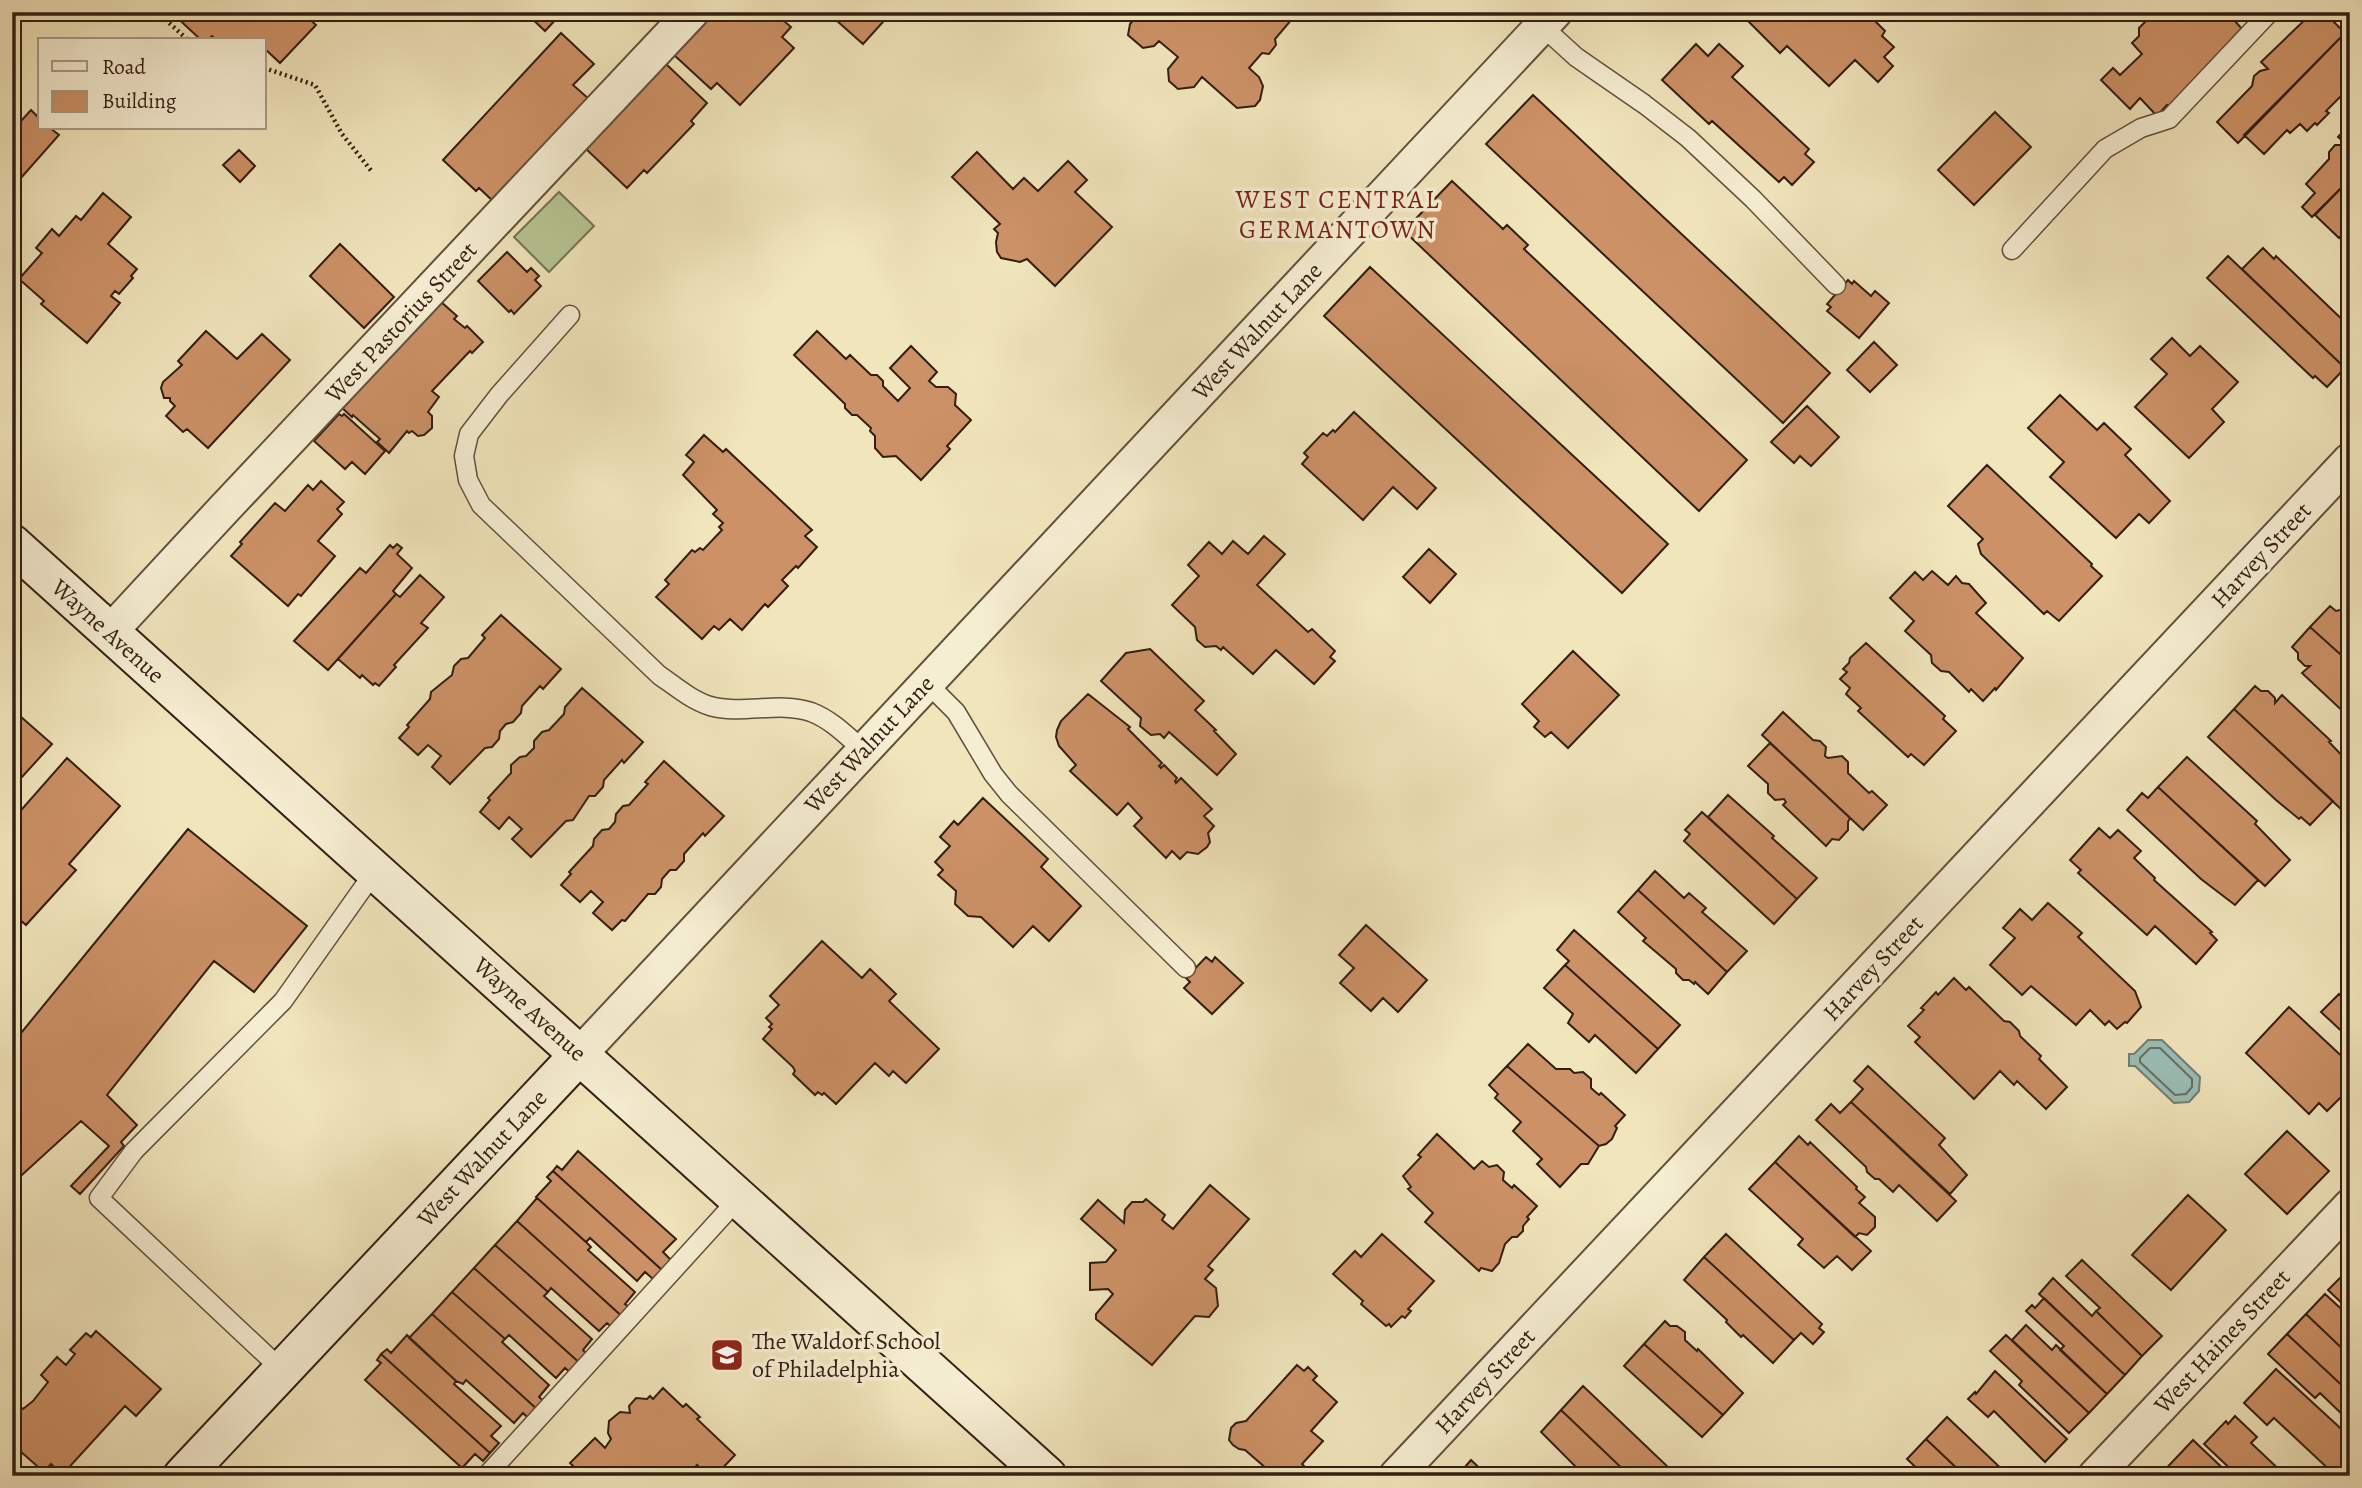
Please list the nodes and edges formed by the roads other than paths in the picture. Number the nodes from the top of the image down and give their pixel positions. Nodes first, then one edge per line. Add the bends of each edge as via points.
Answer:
1 (692, 12) edge
2 (2270, 12) edge
3 (1548, 19) edge
4 (2012, 250) dead end
5 (1836, 285) dead end
6 (570, 315) dead end
7 (2350, 460) edge
8 (12, 544) edge
9 (110, 632) junction
10 (926, 682) junction
11 (863, 750) junction
12 (374, 870) junction
13 (1186, 968) dead end
14 (580, 1054) junction
15 (739, 1198) junction
16 (2350, 1206) edge
17 (282, 1370) junction
18 (183, 1476) edge
19 (486, 1476) edge
20 (1047, 1476) edge
21 (1396, 1476) edge
22 (2095, 1476) edge

1 - 9 street, West Pastorius Street
2 - 4 lane via 2169,119 2141,128 2105,149
3 - 5 lane via 1576,57 1688,138
3 - 10 street, West Walnut Lane
6 - 11 lane via 468,434 464,456 468,480 481,505 659,675 686,695 710,706 810,712 830,721
7 - 21 street, Harvey Street
8 - 9 main road, Wayne Avenue
9 - 12 main road, Wayne Avenue
10 - 11 street, West Walnut Lane
10 - 13 lane via 956,712 1009,794
11 - 14 street, West Walnut Lane
12 - 14 main road, Wayne Avenue
12 - 17 lane via 283,1001 134,1151 99,1198
14 - 15 main road, Wayne Avenue
14 - 17 main road, West Walnut Lane
15 - 19 lane
15 - 20 main road, Wayne Avenue
16 - 22 street, West Haines Street
17 - 18 main road, West Walnut Lane

